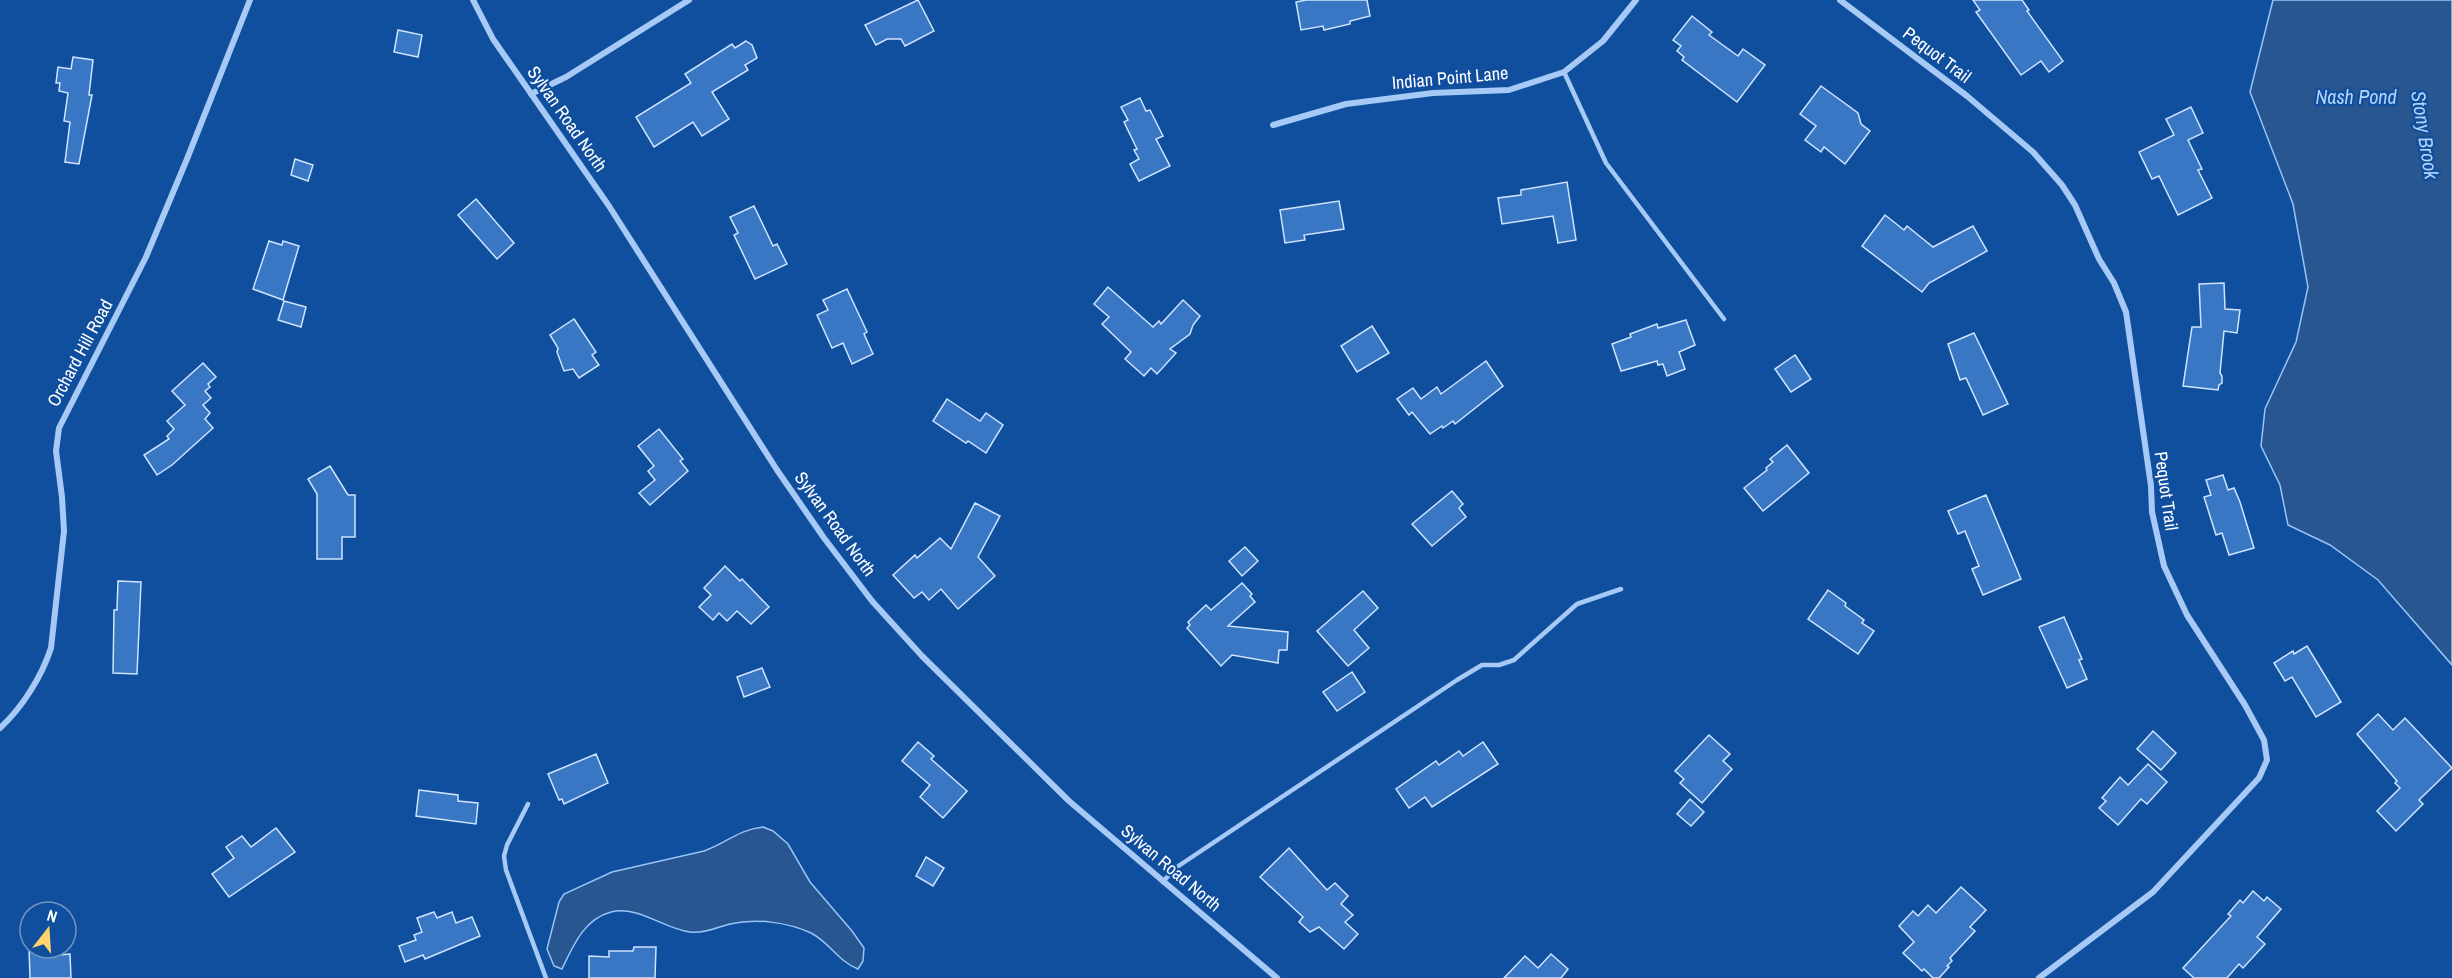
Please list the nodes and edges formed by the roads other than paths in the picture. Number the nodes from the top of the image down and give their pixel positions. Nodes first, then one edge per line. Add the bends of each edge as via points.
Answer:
1 (250, 0) edge
2 (473, 0) edge
3 (689, 0) edge
4 (1636, 0) edge
5 (1840, 0) edge
6 (1564, 72) junction
7 (531, 94) junction
8 (1273, 125) dead end
9 (1724, 319) dead end
10 (1621, 590) dead end
11 (0, 728) edge
12 (528, 804) dead end
13 (1163, 882) junction
14 (546, 978) edge
15 (1277, 978) edge
16 (2039, 978) edge

1 - 11 street, Orchard Hill Road via 146,257 63,417 56,451 64,531 51,648 24,701
2 - 7 street, Sylvan Road North via 493,39
3 - 7 street via 566,77
4 - 6 street, Indian Point Lane via 1603,41
5 - 16 street, Pequot Trail via 1967,96 2033,152 2075,205 2126,312 2152,512 2164,566 2187,615 2254,720 2266,752 2266,765 2259,778 2153,892
6 - 8 street, Indian Point Lane via 1509,90 1433,93 1346,104
6 - 9 lane via 1606,163
7 - 13 street, Sylvan Road North via 609,206 795,496 872,601 998,733
10 - 13 lane via 1577,604 1514,660 1482,665 1457,680 1174,869
12 - 14 lane via 504,856
13 - 15 street, Sylvan Road North

